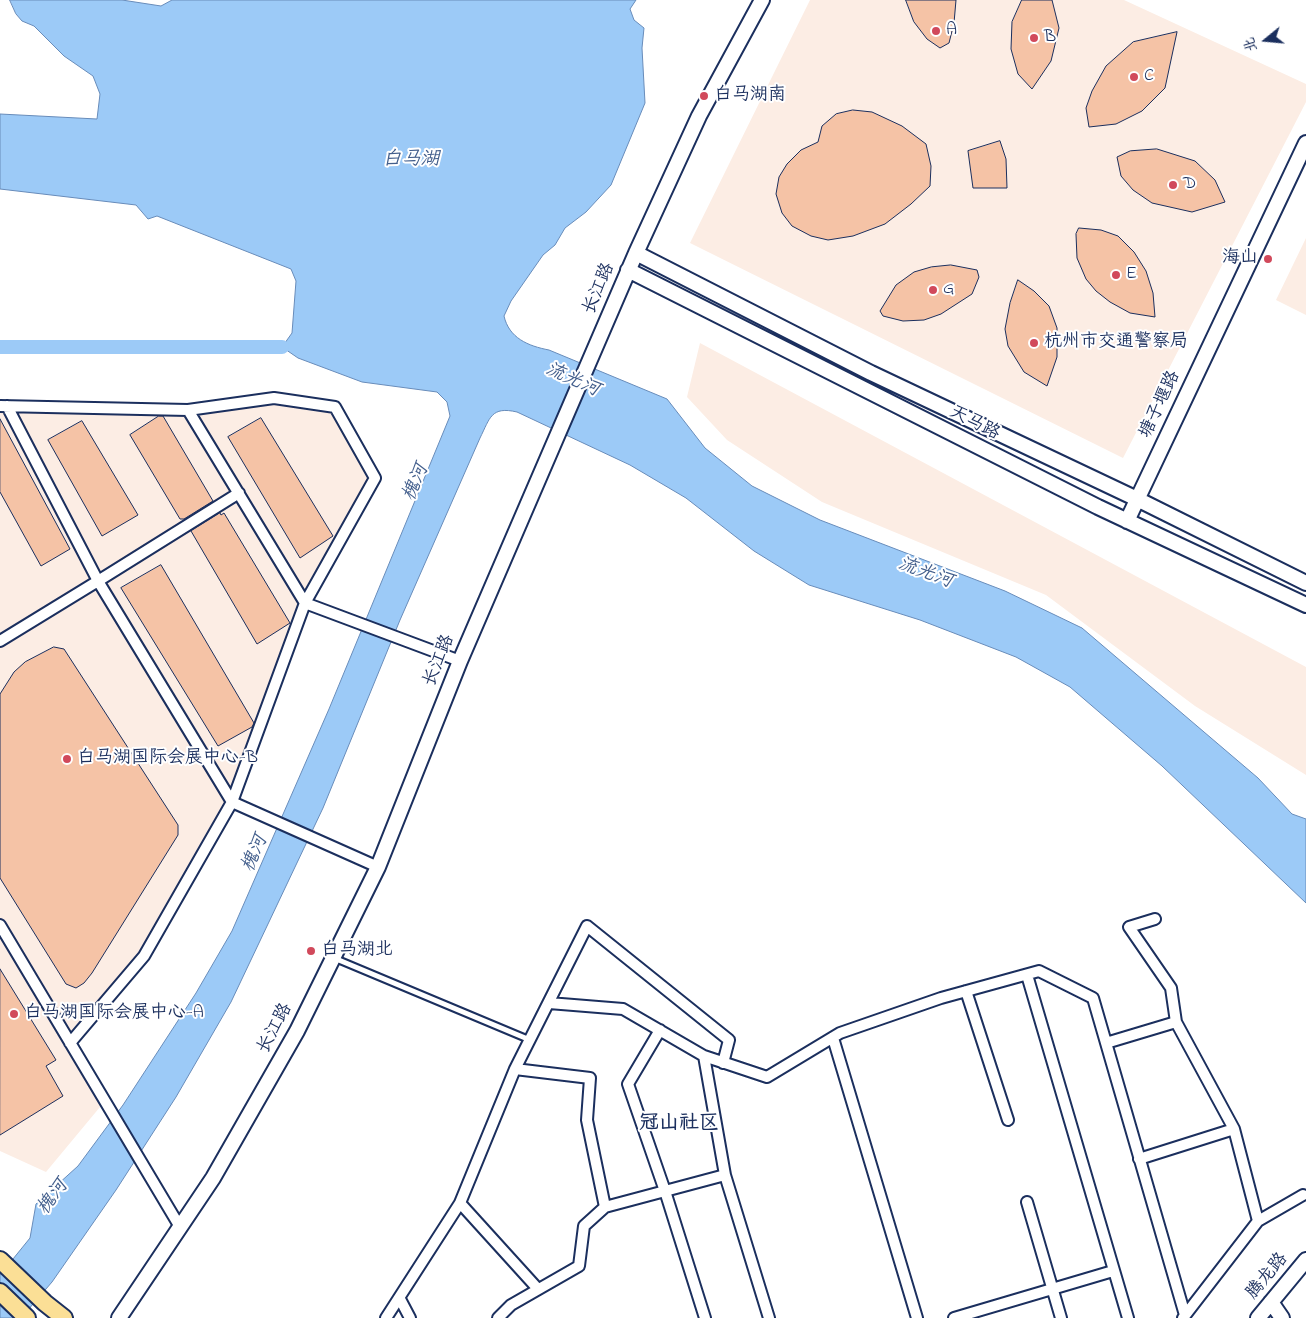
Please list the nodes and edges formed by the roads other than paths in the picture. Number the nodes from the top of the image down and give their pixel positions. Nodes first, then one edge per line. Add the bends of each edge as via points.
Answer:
1 (762, 0) edge
2 (1306, 143) edge
3 (636, 253) junction
4 (628, 270) junction
5 (3, 406) edge
6 (188, 410) junction
7 (239, 494) junction
8 (1137, 499) junction
9 (1127, 521) junction
10 (98, 581) junction
11 (1306, 583) edge
12 (306, 603) junction
13 (1306, 605) edge
14 (0, 641) edge
15 (460, 661) junction
16 (232, 802) junction
17 (378, 868) junction
18 (1155, 919) dead end
19 (0, 925) edge
20 (333, 958) junction
21 (1026, 975) junction
22 (966, 991) junction
23 (549, 1003) junction
24 (1176, 1022) junction
25 (660, 1030) junction
26 (833, 1038) junction
27 (530, 1040) junction
28 (70, 1043) junction
29 (1106, 1044) junction
30 (704, 1056) junction
31 (724, 1063) junction
32 (515, 1069) junction
33 (1008, 1120) dead end
34 (1234, 1129) junction
35 (1140, 1159) junction
36 (725, 1175) junction
37 (665, 1191) junction
38 (1303, 1195) dead end
39 (1027, 1202) dead end
40 (460, 1203) junction
41 (605, 1207) junction
42 (1258, 1221) junction
43 (180, 1227) junction
44 (0, 1260) edge
45 (1306, 1260) edge
46 (1113, 1270) junction
47 (1052, 1289) junction
48 (538, 1290) junction
49 (0, 1292) edge
50 (400, 1299) junction
51 (1271, 1302) junction
52 (1184, 1317) edge
53 (27, 1318) edge
54 (64, 1318) edge
55 (119, 1318) edge
56 (386, 1318) edge
57 (410, 1318) edge
58 (498, 1318) edge
59 (705, 1318) edge
60 (769, 1318) edge
61 (917, 1318) edge
62 (954, 1318) edge
63 (1061, 1318) edge
64 (1128, 1318) edge
65 (1258, 1318) edge
66 (1282, 1318) edge

1 - 3 main road, 长江路 via 699,116
2 - 8 main road, 塘子堰路
3 - 4 main road, 长江路
3 - 8 main road, 天马路 via 871,373
4 - 9 main road, 天马路
4 - 15 main road, 长江路
5 - 6 street
5 - 10 street
6 - 7 street
6 - 12 street via 274,398 335,407 375,478
7 - 10 street
7 - 12 street
8 - 9 main road, 塘子堰路
8 - 11 main road, 天马路
9 - 13 main road, 天马路
10 - 14 street
10 - 16 street
12 - 15 street
12 - 16 street
15 - 17 main road, 长江路
16 - 17 street
16 - 28 street via 144,956
17 - 20 main road, 长江路
18 - 24 street via 1129,928 1170,988
19 - 28 street
20 - 27 lane
20 - 43 main road, 长江路 via 297,1031 213,1178
21 - 22 street
21 - 29 street via 1040,971 1093,998
21 - 46 street
22 - 26 street
22 - 33 street
23 - 25 street via 623,1009
23 - 27 street
23 - 31 street via 587,926 729,1040
24 - 29 street
24 - 34 street
25 - 30 street
25 - 37 street via 628,1084
26 - 31 street via 767,1077
26 - 61 street
27 - 32 street
28 - 43 street
29 - 35 street
30 - 31 street
30 - 36 street
32 - 40 street
32 - 41 street via 590,1078 587,1120
34 - 35 street
34 - 42 street
35 - 52 street
36 - 37 street
36 - 60 street
37 - 41 street
37 - 59 street
38 - 42 street
39 - 47 street
40 - 48 street
40 - 50 street
41 - 48 street via 584,1226 579,1266
42 - 52 street
43 - 55 main road, 长江路
44 - 54 main road
45 - 51 main road, 腾龙路
46 - 47 street
46 - 64 street
47 - 62 street
47 - 63 street
48 - 58 street via 511,1305
49 - 53 main road
50 - 56 street
50 - 57 street
51 - 65 main road, 腾龙路
51 - 66 main road

